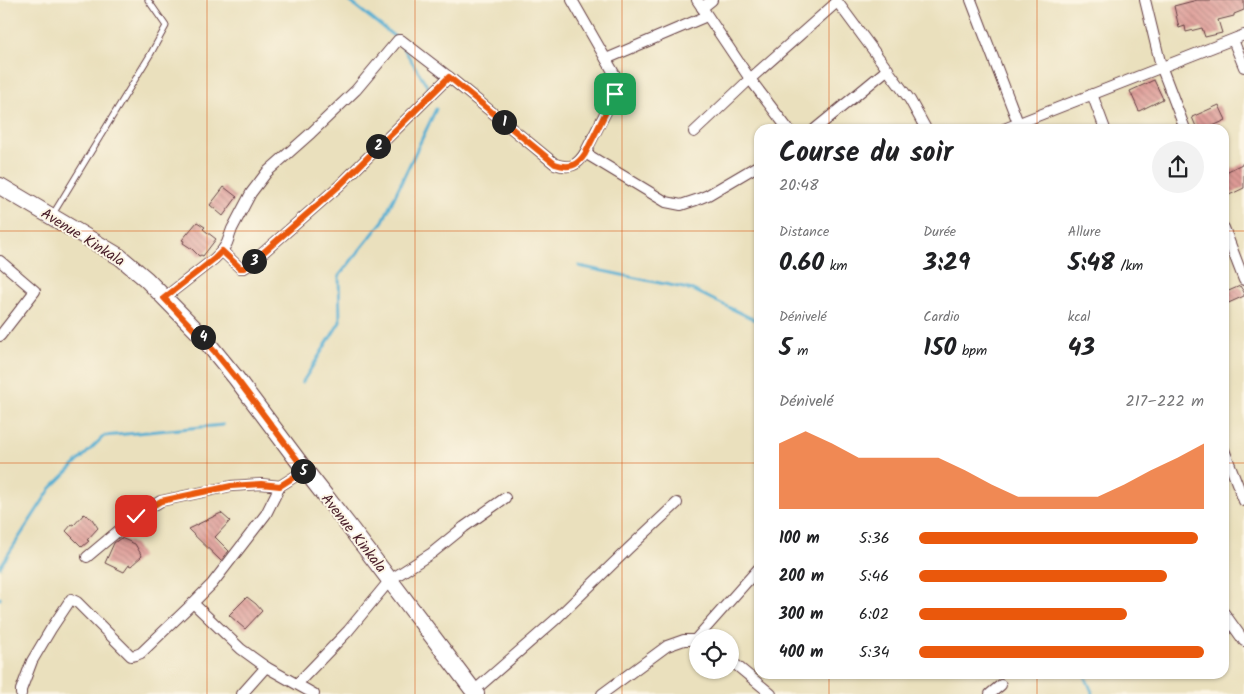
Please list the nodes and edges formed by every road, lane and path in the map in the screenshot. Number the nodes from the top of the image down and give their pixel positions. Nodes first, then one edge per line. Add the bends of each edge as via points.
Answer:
1 (148, 0) edge
2 (572, 0) edge
3 (712, 0) edge
4 (971, 0) edge
5 (1145, 0) edge
6 (837, 1) edge
7 (702, 8) edge
8 (1244, 35) edge
9 (1233, 40) junction
10 (606, 59) junction
11 (1162, 66) junction
12 (1244, 67) edge
13 (888, 69) junction
14 (449, 77) junction
15 (750, 79) junction
16 (1092, 94) junction
17 (784, 124) edge
18 (821, 124) edge
19 (923, 124) edge
20 (1019, 124) edge
21 (1024, 124) edge
22 (1103, 124) edge
23 (1184, 124) edge
24 (694, 132) dead end
25 (585, 154) junction
26 (754, 168) edge
27 (0, 186) edge
28 (51, 217) junction
29 (1229, 241) edge
30 (222, 251) junction
31 (0, 261) edge
32 (1244, 280) edge
33 (164, 298) junction
34 (0, 336) edge
35 (1229, 463) edge
36 (305, 470) junction
37 (280, 486) junction
38 (505, 498) dead end
39 (1244, 501) edge
40 (677, 503) dead end
41 (87, 557) dead end
42 (754, 574) edge
43 (390, 580) junction
44 (193, 603) junction
45 (1229, 620) edge
46 (706, 629) edge
47 (689, 640) edge
48 (1244, 641) edge
49 (266, 667) junction
50 (739, 667) edge
51 (297, 684) junction
52 (1001, 685) dead end
53 (475, 692) edge
54 (21, 694) edge
55 (242, 694) edge
56 (314, 694) edge
57 (602, 694) edge
58 (771, 694) edge
59 (990, 694) edge

1 - 28 lane via 166,26
2 - 10 street
3 - 7 street
4 - 20 street
5 - 11 street
6 - 13 street
6 - 15 street
7 - 10 street
7 - 15 street
8 - 9 street
9 - 11 street
9 - 12 street
10 - 25 street via 618,84
11 - 16 street
11 - 23 street
13 - 18 street
13 - 19 street
14 - 25 street via 555,164 572,166
14 - 30 street via 339,186 249,265 240,268
14 - 30 street via 398,40 356,90 268,172 251,192
15 - 17 street
15 - 24 street
16 - 21 street
16 - 22 street
25 - 26 street via 666,202 681,205 708,195
27 - 28 main road, Avenue Kinkala
28 - 33 main road, Avenue Kinkala via 120,257
29 - 32 street
30 - 33 street
31 - 34 street via 35,291
33 - 36 main road, Avenue Kinkala via 215,352
35 - 39 street
36 - 37 street
36 - 43 main road, Avenue Kinkala
37 - 41 street via 231,486 161,501 136,516
37 - 44 street via 266,514 212,584
38 - 43 street
40 - 53 street via 556,620
42 - 46 street
43 - 51 street via 348,631
43 - 53 main road, Avenue Kinkala
44 - 49 street via 241,649
44 - 54 street via 142,653 131,656 71,599 32,661
45 - 48 street
47 - 57 street via 666,646
49 - 51 street
49 - 55 street
50 - 58 street
51 - 56 street
52 - 59 street

